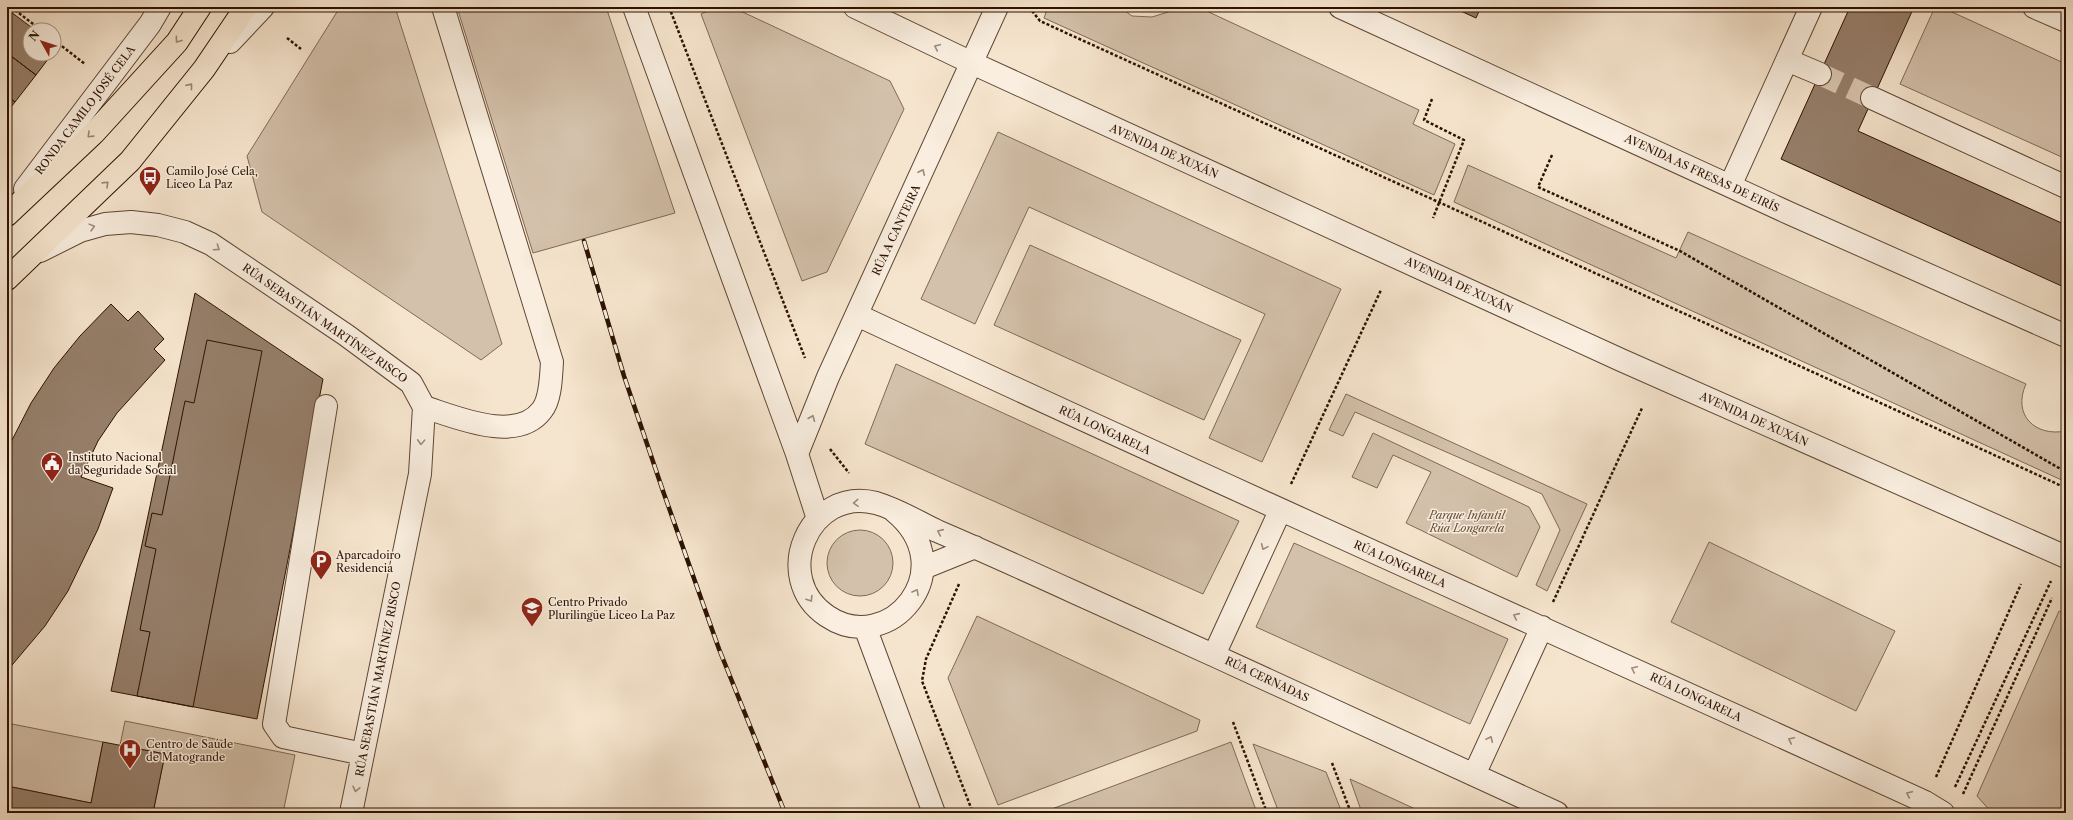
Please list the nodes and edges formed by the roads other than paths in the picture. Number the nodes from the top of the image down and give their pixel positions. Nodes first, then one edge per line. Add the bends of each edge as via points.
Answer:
1 (160, 7) edge
2 (200, 7) edge
3 (246, 7) edge
4 (263, 7) edge
5 (443, 7) edge
6 (634, 7) edge
7 (855, 7) edge
8 (997, 7) edge
9 (1340, 7) edge
10 (1810, 7) edge
11 (2034, 7) edge
12 (2066, 21) edge
13 (1786, 60) junction
14 (972, 63) junction
15 (204, 69) junction
16 (1820, 74) tunnel mouth
17 (1872, 98) tunnel mouth
18 (1730, 186) junction
19 (2066, 187) edge
20 (7, 212) edge
21 (7, 215) edge
22 (31, 255) junction
23 (7, 279) edge
24 (857, 315) junction
25 (2066, 336) edge
26 (326, 406) dead end
27 (424, 407) junction
28 (797, 454) junction
29 (894, 511) junction
30 (1280, 511) junction
31 (818, 519) junction
32 (975, 547) junction
33 (2065, 556) edge
34 (923, 568) junction
35 (865, 627) junction
36 (1542, 628) junction
37 (1214, 655) junction
38 (364, 754) junction
39 (1474, 775) junction
40 (1941, 812) edge
41 (351, 813) edge
42 (934, 813) edge
43 (1558, 813) edge

1 - 20 street, RONDA CAMILO JOSÉ CELA
2 -> 21 main road via 177,42 94,133
3 - 15 main road
4 - 15 street
5 - 27 street via 552,362 550,387 543,410 526,424 499,428
6 - 28 street
14 -> 7 street, AVENIDA DE XUXÁN
8 - 14 street, RÚA A CANTEIRA
9 - 18 street, AVENIDA AS FRESAS DE EIRÍS
10 - 13 street
11 - 12 street
13 - 16 street
13 - 18 street
24 -> 14 street, RÚA A CANTEIRA
14 - 33 street, AVENIDA DE XUXÁN via 1621,360
22 -> 15 main road via 130,160
17 - 19 street
18 - 25 street, AVENIDA AS FRESAS DE EIRÍS
22 - 23 main road
22 -> 27 street, RÚA SEBASTIÁN MARTÍNEZ RISCO via 80,231 105,224 131,222 186,232 211,244 405,378 411,383
28 -> 24 street, RÚA A CANTEIRA via 828,377
24 - 30 street, RÚA LONGARELA
26 - 38 street via 274,724 284,737
27 -> 38 street, RÚA SEBASTIÁN MARTÍNEZ RISCO via 420,474
28 - 31 street
29 -> 31 street via 875,503 854,502 835,508
32 -> 29 street, RÚA CERNADAS
29 - 34 street via 907,522 916,536 922,551
36 -> 30 street, RÚA LONGARELA
30 -> 37 street
31 -> 35 street via 806,534 800,552 799,571 804,589 814,606 829,618 846,625
32 - 34 street
32 - 37 street, RÚA CERNADAS
35 -> 34 street via 883,623 898,614 911,601 920,585
35 - 42 street
39 -> 36 street
40 -> 36 street, RÚA LONGARELA via 1925,802
37 - 39 street, RÚA CERNADAS
38 -> 41 street, RÚA SEBASTIÁN MARTÍNEZ RISCO
39 - 43 street, RÚA CERNADAS

